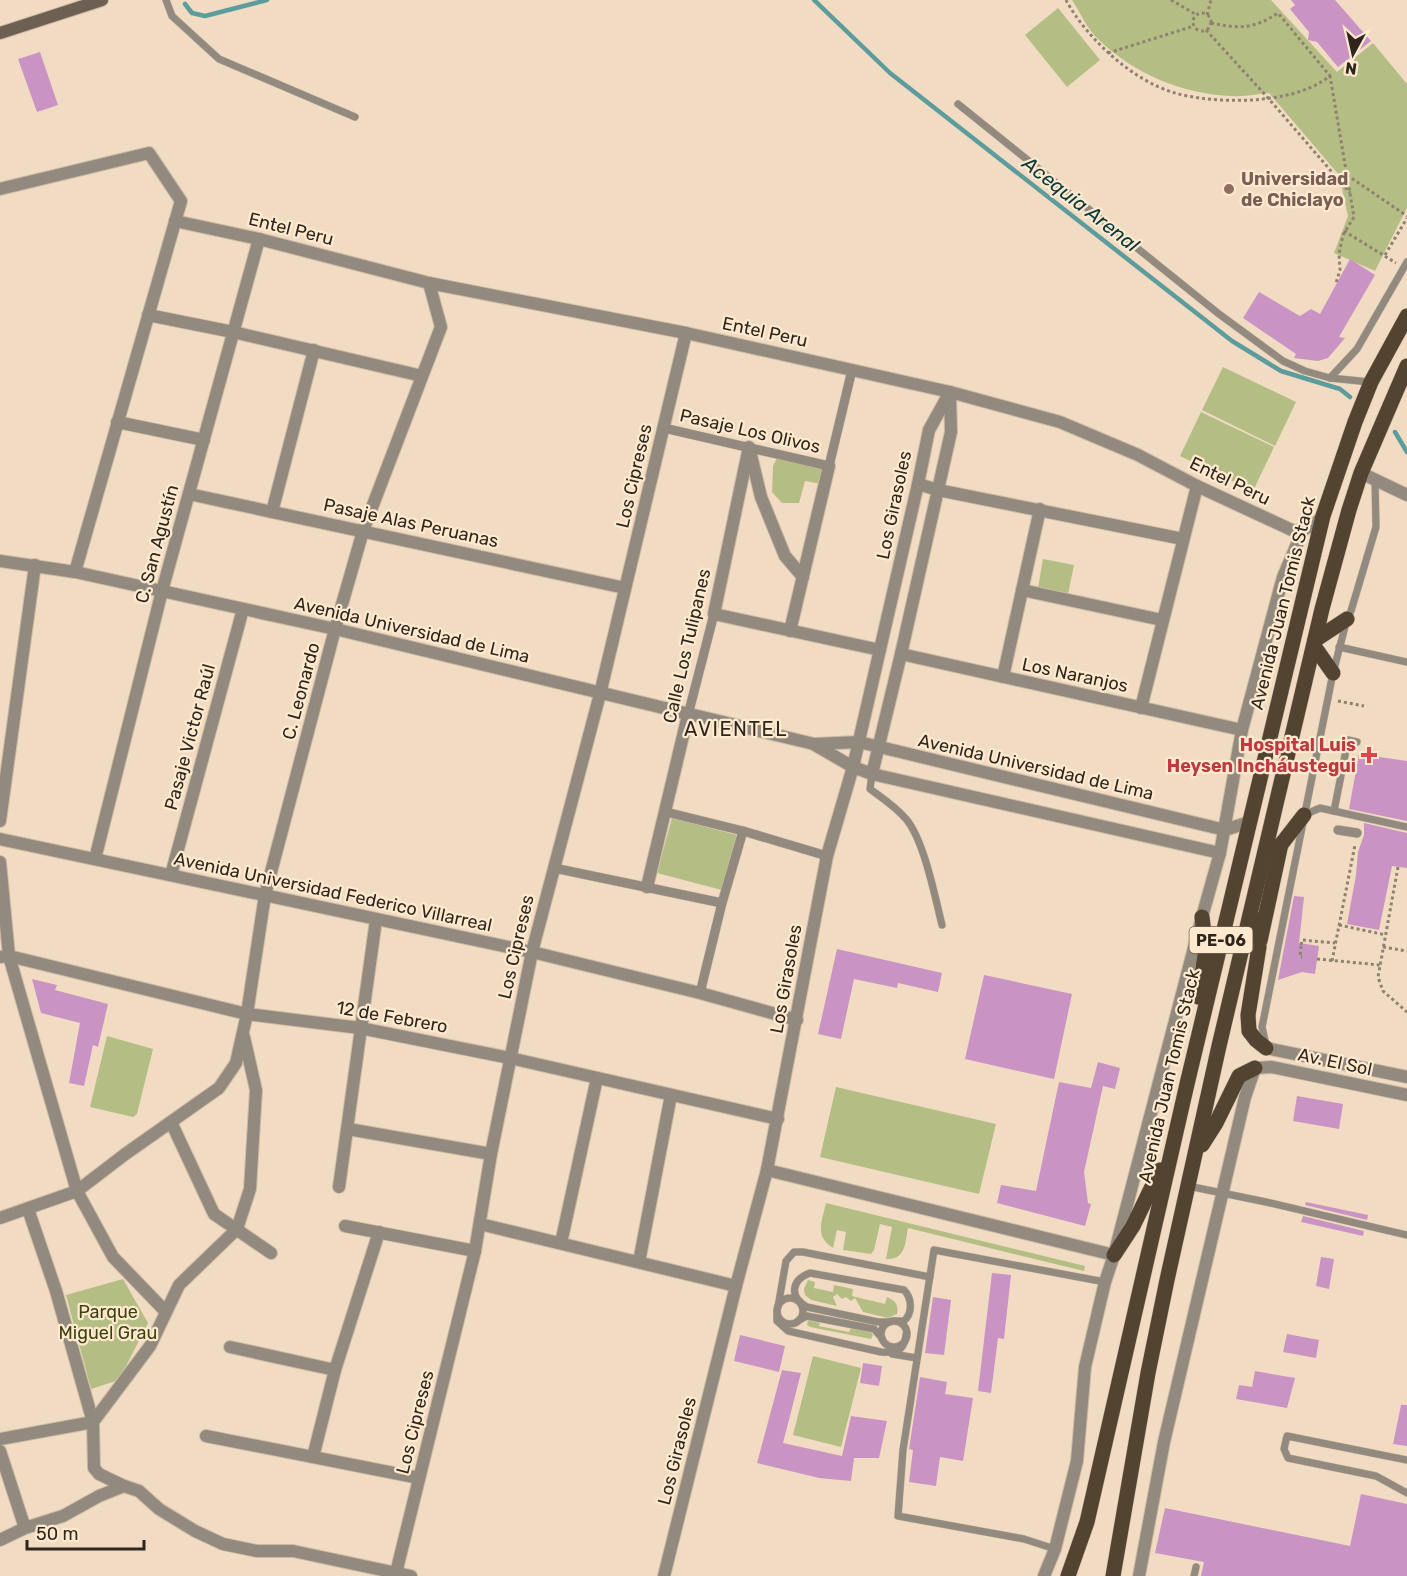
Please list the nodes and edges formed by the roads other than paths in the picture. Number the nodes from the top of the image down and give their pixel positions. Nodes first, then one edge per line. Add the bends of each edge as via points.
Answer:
1 (102, 0) edge
2 (166, 0) edge
3 (0, 33) edge
4 (958, 104) dead end
5 (355, 117) dead end
6 (0, 189) edge
7 (175, 221) junction
8 (259, 239) junction
9 (1405, 265) edge
10 (429, 283) junction
11 (148, 315) junction
12 (1407, 316) edge
13 (234, 332) junction
14 (686, 333) junction
15 (314, 350) junction
16 (1407, 366) edge
17 (852, 370) junction
18 (422, 376) junction
19 (1330, 378) junction
20 (1371, 382) junction
21 (1401, 391) edge
22 (950, 392) junction
23 (117, 422) junction
24 (664, 428) junction
25 (204, 440) junction
26 (750, 447) junction
27 (829, 466) junction
28 (1368, 476) junction
29 (918, 484) junction
30 (1197, 486) junction
31 (938, 490) junction
32 (189, 494) junction
33 (1407, 495) edge
34 (1040, 509) junction
35 (272, 512) junction
36 (1323, 516) junction
37 (1303, 530) junction
38 (363, 531) junction
39 (1184, 539) junction
40 (0, 561) edge
41 (34, 565) junction
42 (75, 572) junction
43 (803, 577) junction
44 (625, 588) junction
45 (1022, 590) junction
46 (162, 591) junction
47 (243, 609) junction
48 (714, 614) junction
49 (1347, 619) junction
50 (1162, 620) junction
51 (336, 629) junction
52 (790, 631) junction
53 (1314, 643) junction
54 (1339, 647) junction
55 (880, 650) junction
56 (902, 654) junction
57 (1407, 662) edge
58 (1333, 672) junction
59 (1003, 677) junction
60 (600, 694) junction
61 (1142, 708) junction
62 (688, 715) junction
63 (1242, 730) junction
64 (859, 742) junction
65 (1358, 742) dead end
66 (814, 744) junction
67 (879, 748) junction
68 (853, 767) junction
69 (872, 774) junction
70 (1334, 811) junction
71 (666, 812) junction
72 (1304, 815) junction
73 (0, 821) edge
74 (1249, 822) junction
75 (1407, 827) edge
76 (1225, 830) junction
77 (1338, 830) dead end
78 (743, 831) junction
79 (1357, 833) road end
80 (0, 839) edge
81 (1281, 844) junction
82 (1220, 853) junction
83 (827, 856) junction
84 (95, 859) junction
85 (0, 862) edge
86 (1262, 867) junction
87 (554, 868) junction
88 (171, 875) junction
89 (647, 887) junction
90 (265, 895) junction
91 (722, 903) junction
92 (1251, 913) junction
93 (1202, 917) junction
94 (376, 920) junction
95 (942, 925) dead end
96 (1259, 947) junction
97 (532, 952) junction
98 (5, 957) edge
99 (0, 966) edge
100 (700, 993) junction
101 (247, 1014) junction
102 (797, 1020) junction
103 (360, 1028) junction
104 (243, 1033) junction
105 (1266, 1048) junction
106 (510, 1058) junction
107 (1256, 1068) junction
108 (1407, 1077) edge
109 (597, 1078) junction
110 (1187, 1084) junction
111 (671, 1095) junction
112 (1407, 1095) edge
113 (778, 1119) junction
114 (171, 1122) junction
115 (1177, 1128) junction
116 (348, 1129) junction
117 (1197, 1152) junction
118 (491, 1154) junction
119 (767, 1170) junction
120 (1188, 1186) junction
121 (339, 1187) dead end
122 (77, 1191) junction
123 (1222, 1193) junction
124 (28, 1209) junction
125 (0, 1218) edge
126 (480, 1224) junction
127 (345, 1226) dead end
128 (237, 1229) junction
129 (379, 1232) junction
130 (1407, 1235) edge
131 (561, 1243) junction
132 (475, 1251) junction
133 (271, 1253) dead end
134 (1114, 1255) junction
135 (639, 1262) junction
136 (930, 1276) junction
137 (1105, 1282) junction
138 (736, 1286) junction
139 (798, 1302) junction
140 (777, 1309) junction
141 (166, 1311) junction
142 (799, 1320) junction
143 (892, 1322) junction
144 (906, 1335) junction
145 (882, 1338) junction
146 (230, 1347) dead end
147 (880, 1352) junction
148 (917, 1358) junction
149 (334, 1370) junction
150 (93, 1422) junction
151 (206, 1436) dead end
152 (0, 1439) edge
153 (0, 1451) edge
154 (313, 1457) junction
155 (1407, 1460) edge
156 (419, 1478) junction
157 (124, 1486) junction
158 (1407, 1493) edge
159 (25, 1528) junction
160 (0, 1540) edge
161 (1054, 1549) junction
162 (1196, 1567) dead end
163 (396, 1573) junction
164 (411, 1576) edge
165 (664, 1576) edge
166 (1044, 1576) edge
167 (1068, 1576) edge
168 (1113, 1576) edge
169 (1139, 1576) edge
170 (1194, 1576) edge

1 - 3 main road
2 - 5 lane via 172,16 219,59
4 - 19 lane via 1257,342 1283,361
6 - 7 street via 149,153 181,201
7 - 8 street, Entel Peru
7 - 11 street
8 - 10 street, Entel Peru
8 - 13 street, C. San Agustín
9 - 19 lane via 1356,349
10 - 14 street, Entel Peru
10 - 18 street, C. Leonardo via 441,327
11 - 13 street
11 - 23 street
12 - 20 main road, Avenida Juan Tomis Stack / PE-06
13 - 15 street
13 - 25 street, C. San Agustín
14 - 17 street, Entel Peru
14 - 24 street, Los Cipreses
15 - 18 street
15 - 35 street
16 - 21 main road, PE-06
17 - 22 street, Entel Peru
17 - 27 street
18 - 38 street, C. Leonardo
19 - 20 lane
20 - 36 main road, Avenida Juan Tomis Stack / PE-06
21 - 28 main road, PE-06
22 - 29 street, Los Girasoles via 929,430
22 - 30 street, Entel Peru via 1060,422 1138,455
22 - 31 street via 951,432
23 - 25 street
23 - 42 street
24 - 26 street, Pasaje Los Olivos
24 - 44 street, Los Cipreses
25 - 32 street, C. San Agustín
26 - 27 street, Pasaje Los Olivos
26 - 43 street via 769,518 785,556
26 - 48 street, Calle Los Tulipanes
27 - 43 street
28 - 33 street
28 - 49 lane via 1376,527
28 - 53 main road, PE-06 via 1349,510
29 - 31 street
29 - 55 street, Los Girasoles
30 - 37 street, Entel Peru via 1294,531
30 - 39 street
31 - 34 street
31 - 56 street
32 - 35 street, Pasaje Alas Peruanas
32 - 46 street, C. San Agustín
34 - 39 street
34 - 45 street
35 - 38 street, Pasaje Alas Peruanas
36 - 37 street
36 - 74 main road, Avenida Juan Tomis Stack / PE-06
37 - 63 street, Avenida Juan Tomis Stack via 1283,577
38 - 44 street, Pasaje Alas Peruanas
38 - 51 street, C. Leonardo
39 - 50 street
40 - 41 street, Avenida Universidad de Lima
41 - 42 street, Avenida Universidad de Lima
41 - 73 street
42 - 46 street, Avenida Universidad de Lima
43 - 52 street
44 - 60 street, Los Cipreses
45 - 50 street
45 - 59 street
46 - 47 street, Avenida Universidad de Lima
46 - 84 street, C. San Agustín
47 - 51 street, Avenida Universidad de Lima
47 - 88 street, Pasaje Victor Raúl
48 - 52 street
48 - 62 street, Calle Los Tulipanes
49 - 53 main road
49 - 54 lane
50 - 61 street
51 - 60 street, Avenida Universidad de Lima
51 - 90 street, C. Leonardo
52 - 55 street
53 - 58 main road
53 - 86 main road, PE-06
54 - 57 lane
54 - 58 lane
55 - 64 street, Los Girasoles
56 - 59 street, Los Naranjos
56 - 67 street
58 - 72 lane
59 - 61 street, Los Naranjos
60 - 62 street, Avenida Universidad de Lima
60 - 87 street, Los Cipreses
61 - 63 street, Los Naranjos
62 - 66 street, Avenida Universidad de Lima
62 - 71 street, Calle Los Tulipanes
63 - 76 street, Avenida Juan Tomis Stack
64 - 66 street, Avenida Universidad de Lima
64 - 67 street, Avenida Universidad de Lima
64 - 68 street, Los Girasoles
65 - 70 lane via 1348,740
66 - 68 street, Avenida Universidad de Lima
67 - 69 street
67 - 76 street, Avenida Universidad de Lima
68 - 69 street, Avenida Universidad de Lima
68 - 83 street, Los Girasoles
69 - 82 street, Avenida Universidad de Lima
69 - 95 lane via 870,789 908,821 923,854
70 - 72 lane via 1320,808
70 - 75 lane
71 - 78 street
71 - 89 street, Calle Los Tulipanes
72 - 81 main road
72 - 105 lane via 1285,931 1262,1027
74 - 76 street
74 - 110 main road, Avenida Juan Tomis Stack / PE-06
76 - 82 street, Avenida Juan Tomis Stack
77 - 79 street
78 - 83 street
78 - 91 street
80 - 84 street, Avenida Universidad Federico Villarreal
81 - 86 main road
81 - 96 main road
82 - 93 street, Avenida Juan Tomis Stack
83 - 102 street, Los Girasoles
84 - 88 street, Avenida Universidad Federico Villarreal
85 - 98 street
86 - 92 main road, PE-06
87 - 89 street
87 - 97 street, Los Cipreses
88 - 90 street, Avenida Universidad Federico Villarreal
89 - 91 street
90 - 94 street, Avenida Universidad Federico Villarreal
90 - 101 street, C. Leonardo
91 - 100 street
92 - 96 main road
92 - 117 main road, PE-06
93 - 110 main road via 1206,950
93 - 134 street, Avenida Juan Tomis Stack
94 - 97 street, Avenida Universidad Federico Villarreal
94 - 103 street
96 - 105 main road via 1249,1031
97 - 100 street, Avenida Universidad Federico Villarreal
97 - 106 street, Los Cipreses
98 - 99 street
98 - 101 street, 12 de Febrero
98 - 122 street
100 - 102 street, Avenida Universidad Federico Villarreal
101 - 103 street, 12 de Febrero
101 - 104 street, C. Leonardo
102 - 113 street, Los Girasoles
103 - 106 street, 12 de Febrero
103 - 116 street
104 - 114 street, C. Leonardo via 236,1064 219,1088
104 - 128 street via 256,1090 250,1189
105 - 108 street, Av. El Sol
106 - 109 street, 12 de Febrero
106 - 118 street, Los Cipreses
107 - 112 street, Av. El Sol via 1272,1066
107 - 117 main road via 1239,1076
107 - 123 street via 1245,1097
109 - 111 street, 12 de Febrero
109 - 131 street
110 - 115 main road, Avenida Juan Tomis Stack / PE-06
111 - 113 street, 12 de Febrero
111 - 135 street
113 - 119 street, Los Girasoles
114 - 122 street, C. Leonardo
114 - 128 street via 214,1214
115 - 134 main road via 1150,1195
115 - 167 main road, Avenida Juan Tomis Stack / PE-06 via 1087,1522
116 - 118 street
116 - 121 street
117 - 120 main road, PE-06
118 - 126 street, Los Cipreses
119 - 134 street
119 - 138 street, Los Girasoles
120 - 123 lane
120 - 168 main road, PE-06 via 1148,1373
122 - 124 street, C. Leonardo
122 - 141 street via 113,1257
123 - 130 lane
123 - 169 street via 1164,1442
124 - 125 street, C. Leonardo
124 - 150 street
126 - 131 street
126 - 132 street, Los Cipreses
127 - 129 street
128 - 133 street
128 - 141 street via 179,1285
129 - 132 street
129 - 149 street
131 - 135 street
132 - 156 street, Los Cipreses
134 - 137 street, Avenida Juan Tomis Stack
135 - 138 street
136 - 137 lane via 934,1250
136 - 140 lane via 794,1252 786,1261
136 - 148 lane
137 - 161 street, Avenida Juan Tomis Stack via 1085,1367 1077,1461
138 - 165 street, Los Girasoles
139 - 140 lane via 786,1299
139 - 142 lane via 802,1308
139 - 143 lane via 816,1310
139 - 143 lane via 797,1281 810,1273 904,1290 910,1300 907,1319
140 - 142 lane via 780,1319 787,1323
140 - 147 lane via 777,1321 788,1331
141 - 150 street via 150,1346
142 - 145 lane via 807,1316 874,1329
143 - 144 lane via 902,1324
143 - 145 lane via 882,1330
144 - 145 lane via 903,1343 895,1347
144 - 147 lane via 901,1350
146 - 149 street
147 - 148 lane
148 - 161 lane via 898,1516 1024,1539
149 - 154 street
150 - 152 street
150 - 157 street via 94,1468
151 - 154 street
153 - 159 street
154 - 156 street
155 - 158 lane via 1287,1436 1284,1449 1288,1458 1376,1476
156 - 163 street, Los Cipreses
157 - 159 street via 63,1516
157 - 163 street via 139,1491 195,1532 223,1544 257,1551 293,1551
159 - 160 street
161 - 166 street, Avenida Juan Tomis Stack
162 - 170 lane
163 - 164 street

